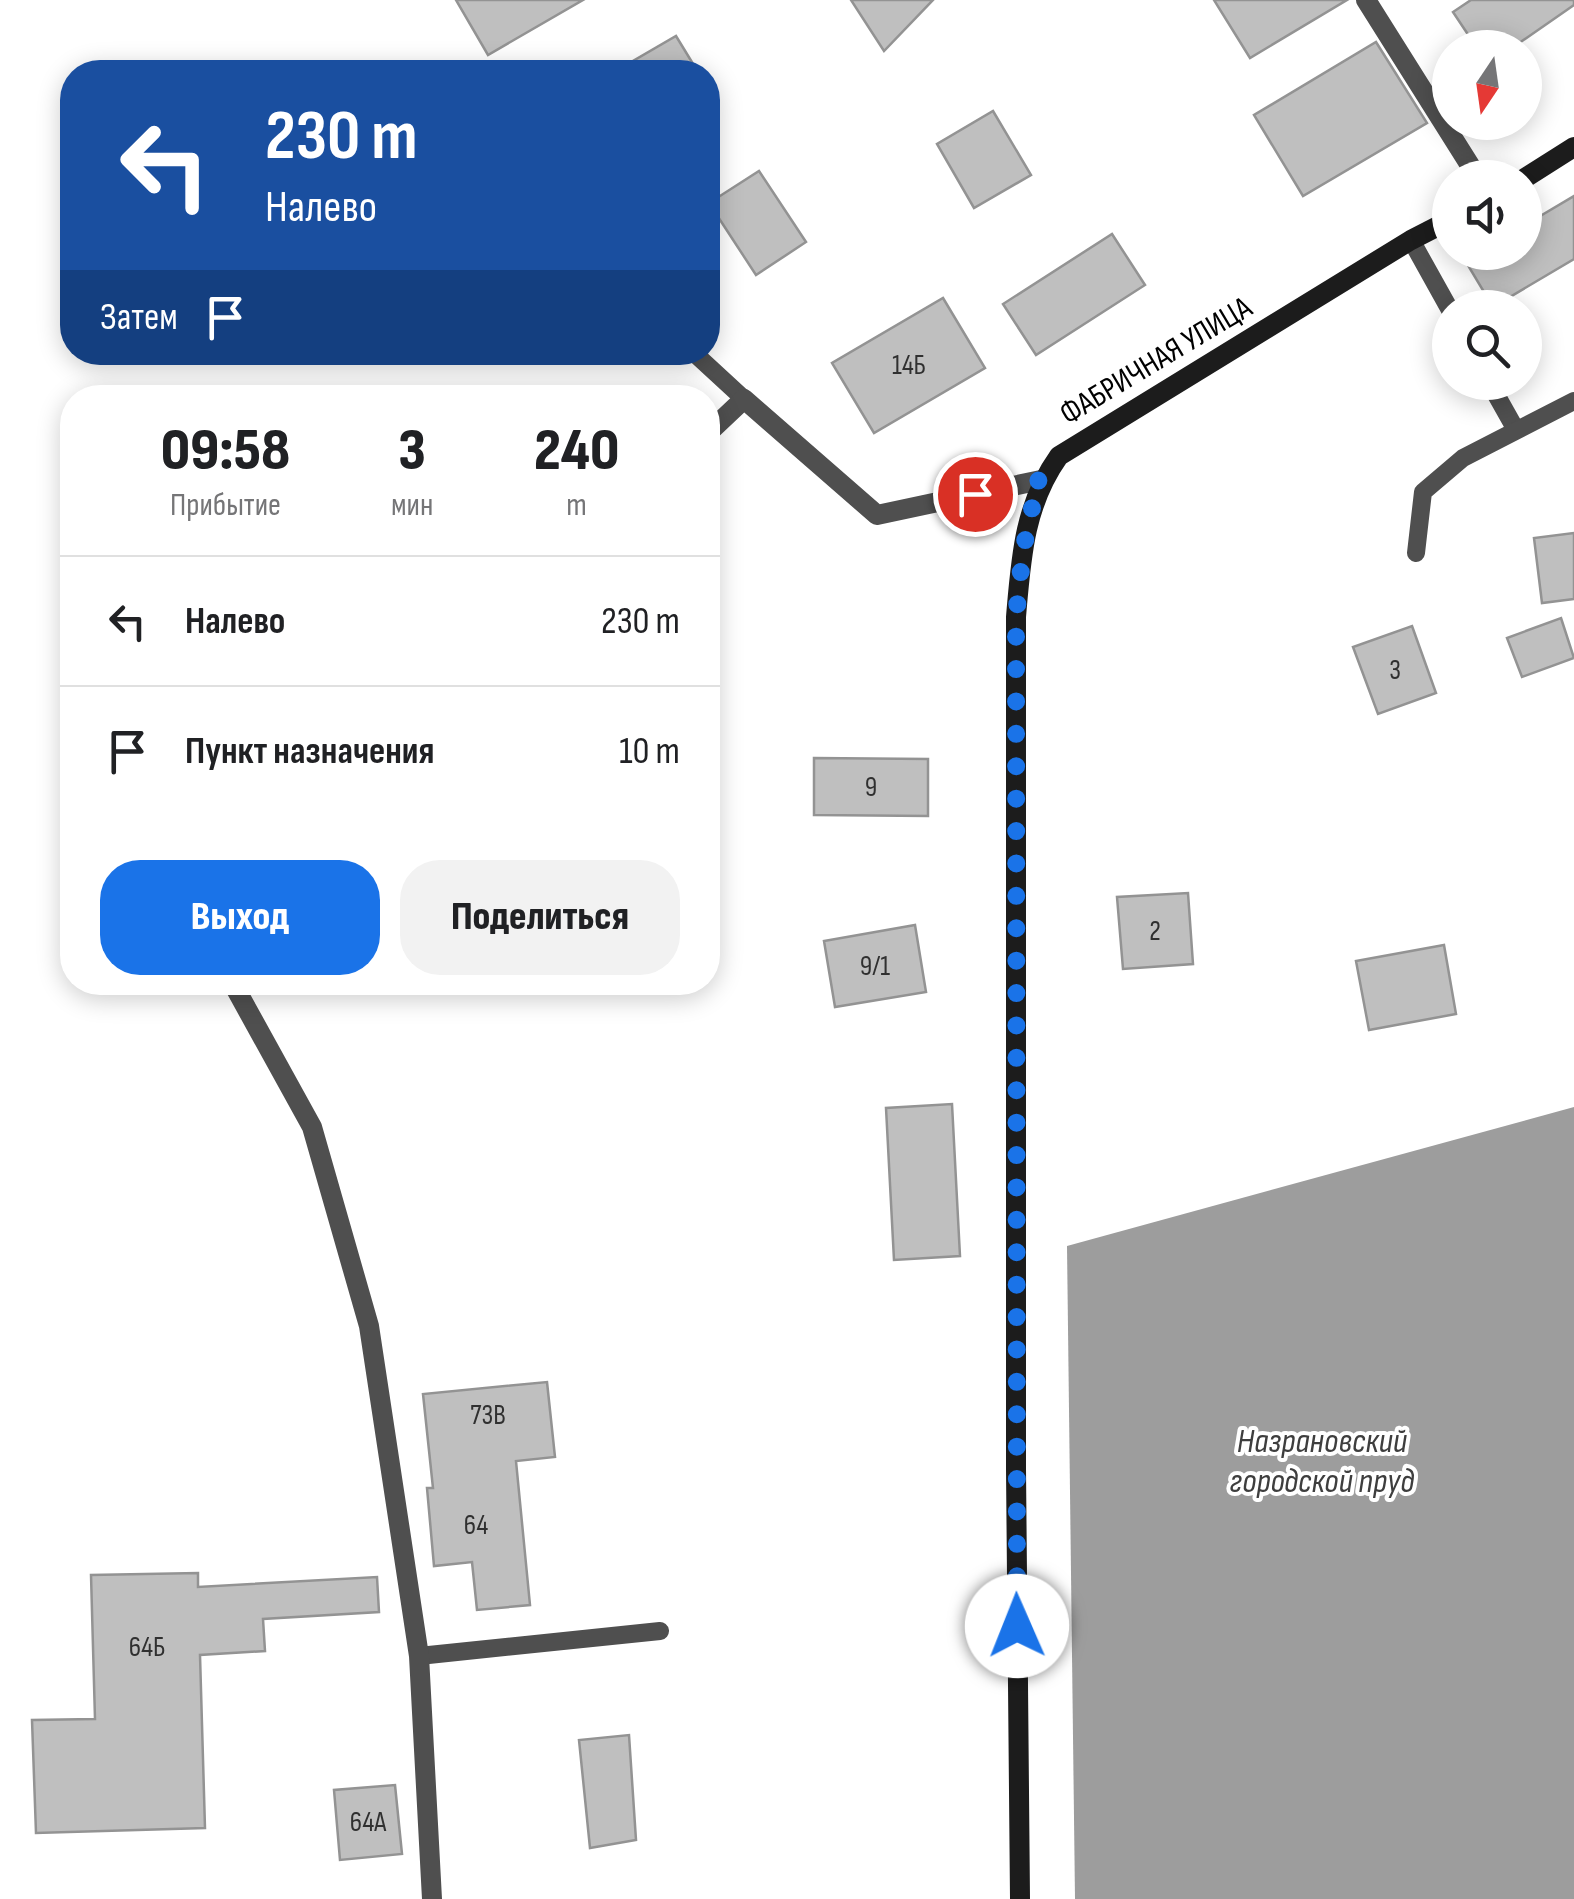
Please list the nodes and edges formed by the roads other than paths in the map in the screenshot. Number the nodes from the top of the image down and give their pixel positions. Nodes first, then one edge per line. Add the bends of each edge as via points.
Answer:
1 (1366, 0) edge
2 (1574, 147) edge
3 (1467, 160) edge
4 (1542, 167) edge
5 (1432, 229) edge
6 (1412, 240) junction
7 (1439, 290) edge
8 (707, 365) edge
9 (744, 399) junction
10 (1500, 400) edge
11 (1574, 401) edge
12 (720, 422) edge
13 (1516, 430) junction
14 (1041, 480) junction
15 (1416, 553) dead end
16 (239, 995) edge
17 (660, 1631) dead end
18 (418, 1656) junction
19 (432, 1899) edge
20 (1020, 1899) edge

1 - 3 street
2 - 4 street
5 - 6 street, ФАБРИЧНАЯ УЛИЦА
6 - 7 lane
6 - 14 street, ФАБРИЧНАЯ УЛИЦА via 1058,456
8 - 9 lane
9 - 12 street
9 - 14 street via 876,515
10 - 13 lane
11 - 13 lane
13 - 15 lane via 1463,458 1423,492
14 - 20 street, ФАБРИЧНАЯ УЛИЦА via 1022,547 1016,617
16 - 18 street via 312,1127 369,1326
17 - 18 lane
18 - 19 street

